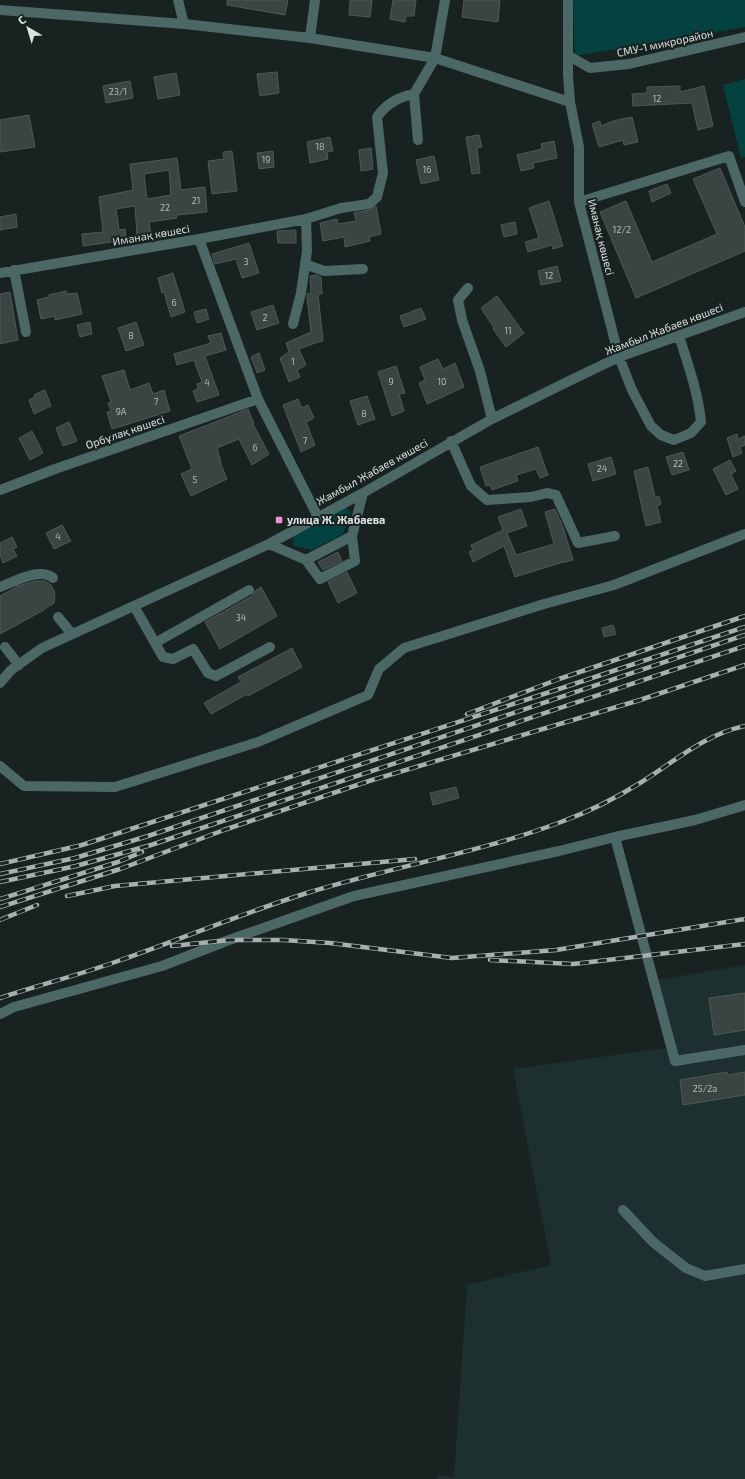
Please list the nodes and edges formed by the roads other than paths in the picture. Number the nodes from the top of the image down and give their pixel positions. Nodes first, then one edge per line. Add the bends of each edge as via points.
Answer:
1 (178, 0) edge
2 (315, 0) edge
3 (445, 0) edge
4 (568, 0) edge
5 (0, 10) edge
6 (184, 24) junction
7 (745, 37) edge
8 (310, 38) junction
9 (569, 56) junction
10 (435, 58) junction
11 (414, 94) junction
12 (570, 102) junction
13 (418, 140) dead end
14 (579, 202) junction
15 (745, 202) edge
16 (306, 219) junction
17 (199, 239) junction
18 (305, 264) junction
19 (363, 269) dead end
20 (14, 270) junction
21 (0, 273) edge
22 (468, 288) dead end
23 (745, 312) edge
24 (293, 324) dead end
25 (26, 332) dead end
26 (679, 336) junction
27 (619, 357) junction
28 (258, 399) junction
29 (492, 419) junction
30 (451, 441) junction
31 (0, 490) edge
32 (363, 493) junction
33 (318, 517) junction
34 (745, 534) edge
35 (352, 536) junction
36 (615, 536) dead end
37 (269, 544) junction
38 (306, 560) junction
39 (53, 578) dead end
40 (0, 587) edge
41 (249, 590) dead end
42 (134, 606) junction
43 (58, 617) dead end
44 (72, 634) junction
45 (155, 643) junction
46 (6, 647) dead end
47 (270, 647) dead end
48 (19, 665) junction
49 (0, 684) edge
50 (0, 766) edge
51 (745, 805) edge
52 (615, 837) junction
53 (0, 1014) edge
54 (745, 1050) edge
55 (623, 1210) dead end
56 (745, 1269) edge

1 - 6 street
2 - 8 street
3 - 10 street
4 - 9 street, Иманақ көшесі
5 - 6 street
6 - 8 street
7 - 9 street, СМУ-1 микрорайон via 629,64 590,68
8 - 10 street
9 - 12 street, Иманақ көшесі
10 - 11 street
10 - 12 street
11 - 13 street
11 - 16 street, Иманақ көшесі via 403,96 384,107 376,117 383,172 377,197 369,204 341,208
12 - 14 street, Иманақ көшесі via 579,147
14 - 15 street via 729,156
14 - 27 street, Иманақ көшесі
16 - 17 street, Иманақ көшесі
16 - 18 street
17 - 20 street, Иманақ көшесі
17 - 28 street
18 - 19 street via 324,271
18 - 24 street
20 - 21 street, Иманақ көшесі
20 - 25 street
22 - 29 street via 458,300
23 - 26 street, Жамбыл Жабаев көшесі
26 - 27 street, Жамбыл Жабаев көшесі
26 - 27 street, Иманақ көшесі via 699,405 701,422 692,434 674,440 661,435 651,426 632,390
27 - 29 street, Жамбыл Жабаев көшесі
28 - 31 street, Орбұлақ көшесі
28 - 33 street
29 - 30 street, Жамбыл Жабаев көшесі
30 - 32 street, Жамбыл Жабаев көшесі
30 - 36 street via 471,486 487,500 531,497 547,492 556,495 578,543
32 - 33 street, Жамбыл Жабаев көшесі
32 - 35 street
33 - 37 street, Жамбыл Жабаев көшесі
34 - 50 street via 614,585 404,648 379,669 368,695 258,742 123,785 24,786
35 - 38 street
35 - 38 street via 355,561 320,579
37 - 38 street
37 - 42 street, Жамбыл Жабаев көшесі
39 - 40 street via 42,574
41 - 45 street
42 - 44 street, Жамбыл Жабаев көшесі
42 - 45 street
43 - 44 street
44 - 48 street, Жамбыл Жабаев көшесі via 42,648
45 - 47 street via 163,657 173,659 193,649 208,673 216,676
46 - 48 street
48 - 49 street, Жамбыл Жабаев көшесі via 11,670
51 - 52 street via 695,820
52 - 53 street via 354,896 162,966 14,1007
52 - 54 street via 674,1061
55 - 56 street via 653,1242 686,1268 705,1276

